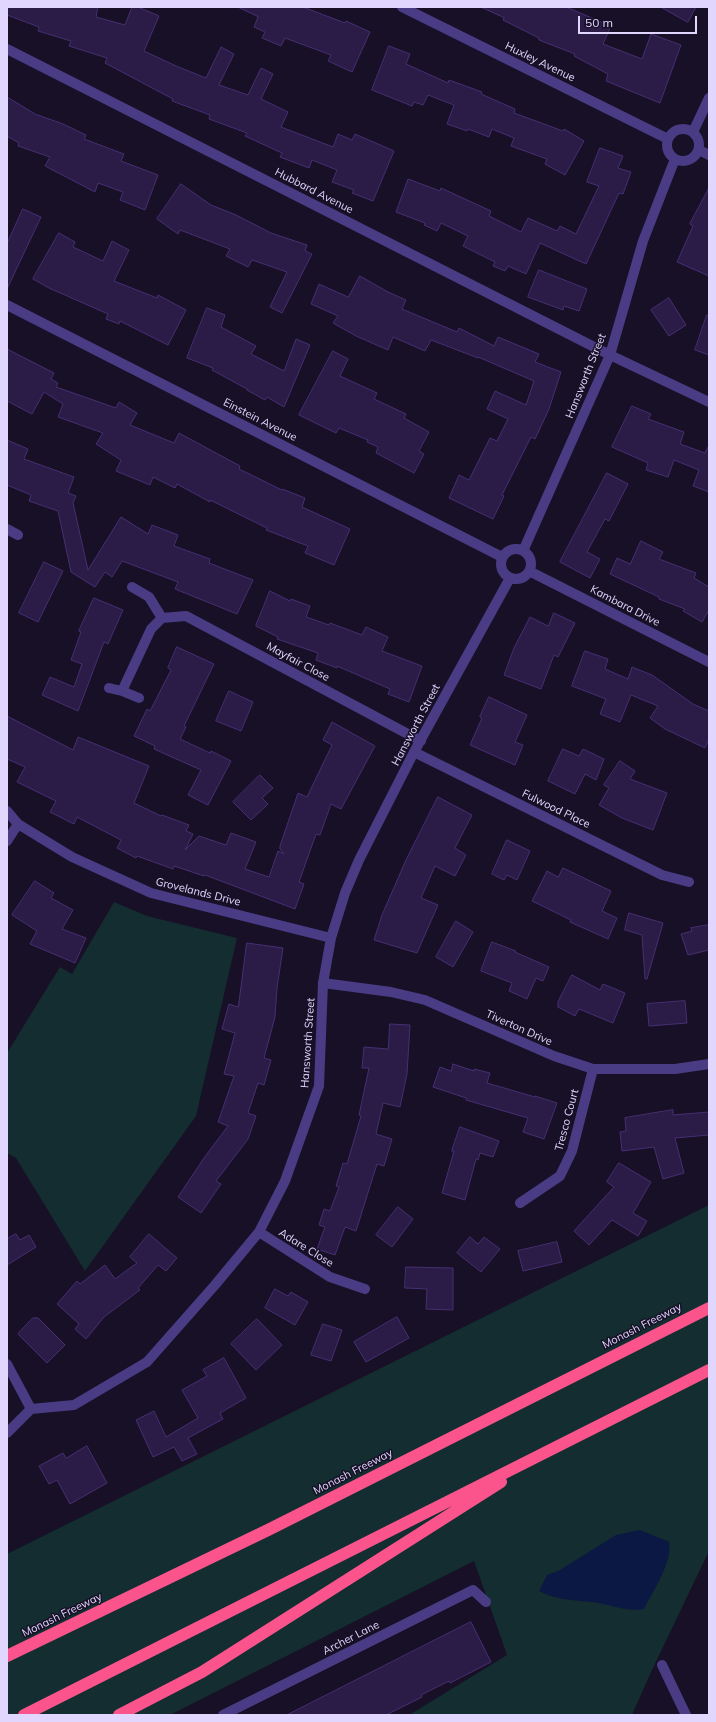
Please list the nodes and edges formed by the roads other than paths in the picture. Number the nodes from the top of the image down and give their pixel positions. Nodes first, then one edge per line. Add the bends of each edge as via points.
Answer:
1 (402, 7) edge
2 (7, 49) edge
3 (709, 98) edge
4 (693, 132) junction
5 (668, 139) junction
6 (699, 150) junction
7 (709, 155) edge
8 (675, 159) junction
9 (7, 305) edge
10 (610, 355) junction
11 (709, 402) edge
12 (7, 529) edge
13 (18, 535) dead end
14 (523, 551) junction
15 (502, 557) junction
16 (529, 571) junction
17 (510, 578) junction
18 (132, 587) dead end
19 (162, 618) junction
20 (709, 662) edge
21 (109, 688) dead end
22 (122, 691) junction
23 (139, 698) dead end
24 (421, 741) junction
25 (414, 752) junction
26 (7, 811) edge
27 (18, 824) junction
28 (7, 841) edge
29 (689, 882) dead end
30 (331, 938) junction
31 (323, 983) junction
32 (709, 1064) edge
33 (593, 1069) junction
34 (520, 1203) dead end
35 (259, 1232) junction
36 (365, 1289) dead end
37 (709, 1308) edge
38 (7, 1364) edge
39 (709, 1370) edge
40 (31, 1409) junction
41 (7, 1433) edge
42 (552, 1449) junction
43 (486, 1602) dead end
44 (7, 1656) edge
45 (662, 1665) dead end
46 (24, 1715) edge
47 (119, 1715) edge
48 (223, 1715) edge
49 (686, 1715) edge

1 - 5 street, Huxley Avenue
2 - 10 street, Hubbard Avenue
3 - 4 street
4 - 5 street via 682,128 672,133
4 - 6 street via 699,139
5 - 8 street via 668,151
6 - 7 street
6 - 8 street via 692,159
8 - 10 street, Hansworth Street via 643,241
9 - 15 street, Einstein Avenue
10 - 11 street, Hubbard Avenue
10 - 14 street, Hansworth Street
12 - 13 street
14 - 15 street via 510,550
14 - 16 street via 530,559
15 - 17 street via 502,572
16 - 17 street via 521,578
16 - 20 street, Kambara Drive
17 - 24 street, Hansworth Street
18 - 19 street via 149,597
19 - 22 street via 152,629
19 - 24 street, Mayfair Close via 186,616
21 - 22 street
22 - 23 street
24 - 25 street, Hansworth Street
25 - 29 street, Fulwood Place via 662,875
25 - 30 street, Hansworth Street via 359,860 345,893
26 - 27 street, Grovelands Drive
27 - 28 street
27 - 30 street, Grovelands Drive via 72,857 151,893
30 - 31 street, Hansworth Street
31 - 33 street, Tiverton Drive via 391,992 425,1000 554,1056
31 - 35 street, Hansworth Street via 319,1086 285,1181
32 - 33 street, Tiverton Drive via 675,1069
33 - 34 street, Tresco Court via 572,1151 560,1176
35 - 36 street, Adare Close via 330,1277
35 - 40 street, Hansworth Street via 147,1362 74,1405
37 - 44 highway, Monash Freeway via 270,1528
38 - 40 street
39 - 42 highway
40 - 41 street
42 - 46 highway
42 - 47 highway via 202,1672
43 - 48 street, Archer Lane via 473,1590
45 - 49 street

